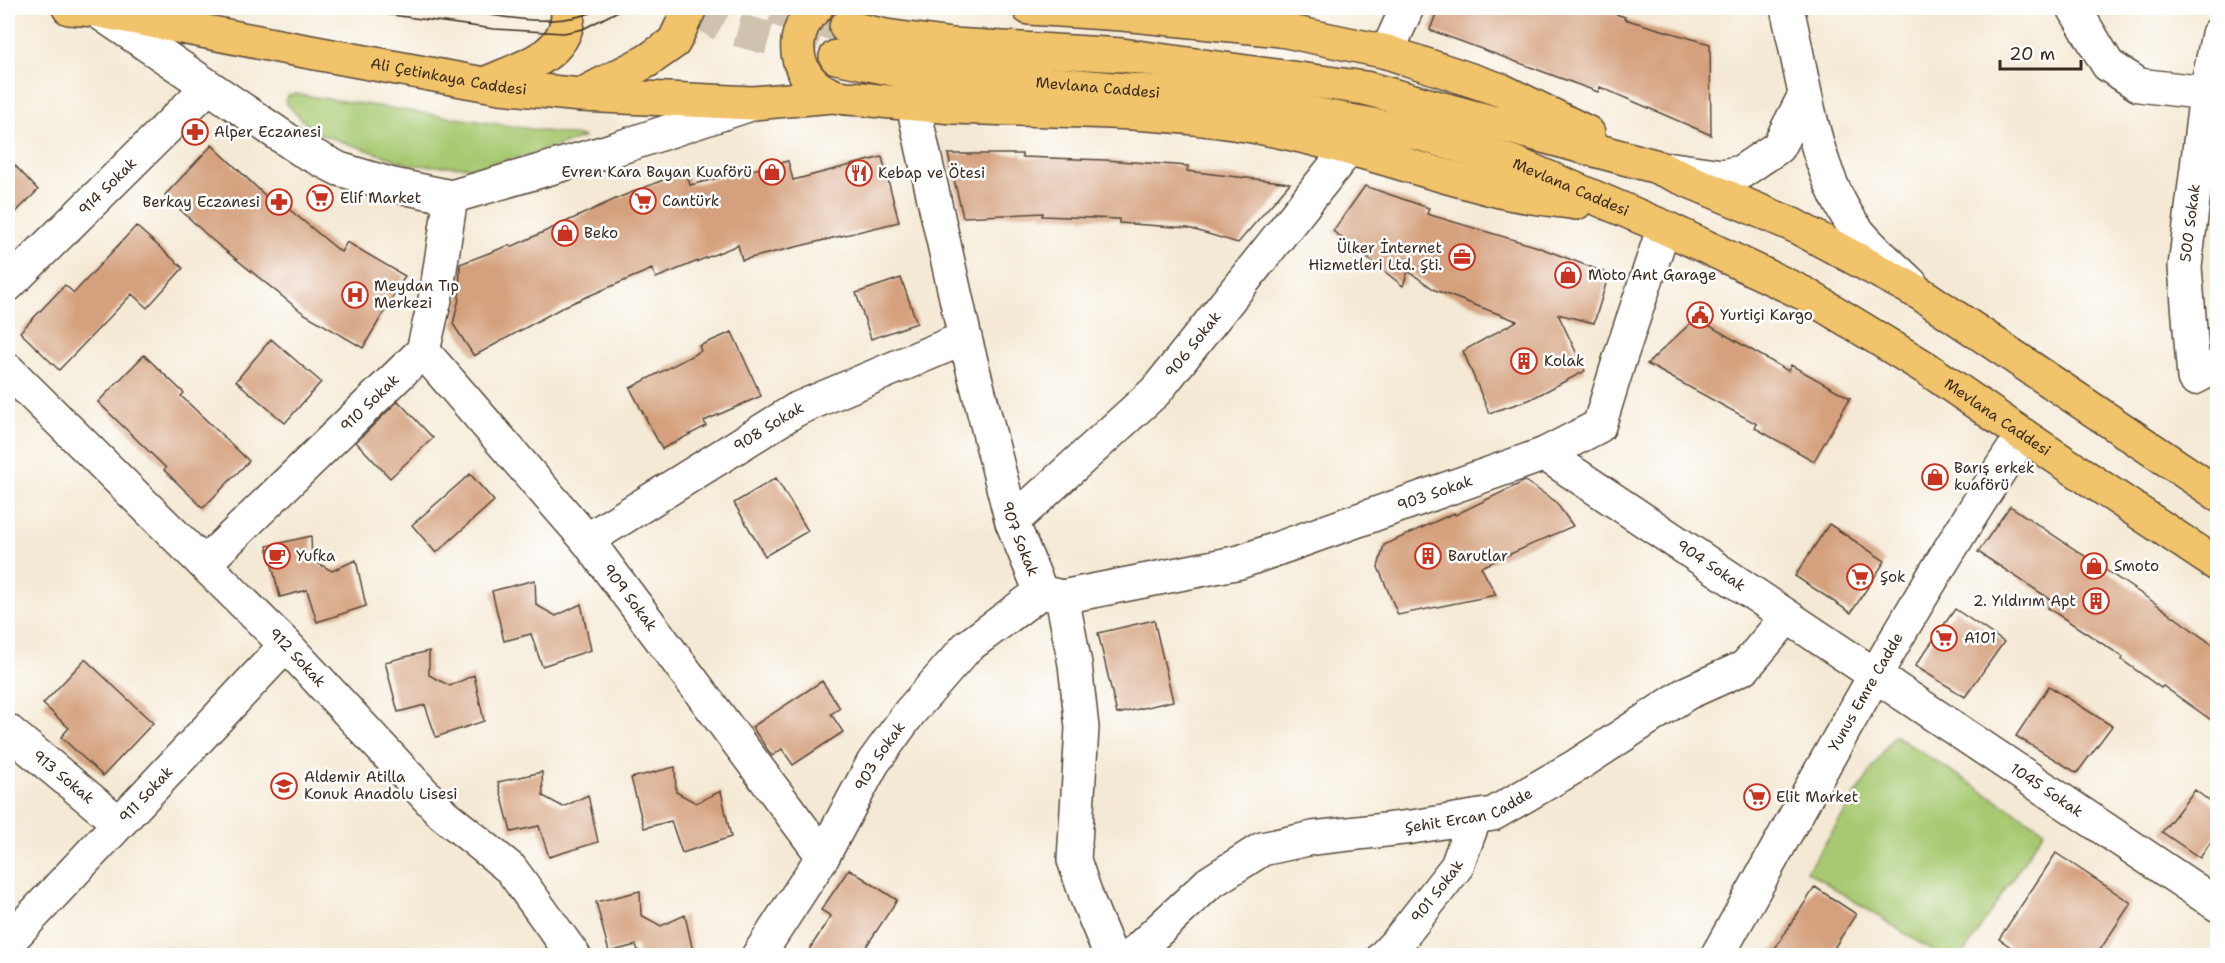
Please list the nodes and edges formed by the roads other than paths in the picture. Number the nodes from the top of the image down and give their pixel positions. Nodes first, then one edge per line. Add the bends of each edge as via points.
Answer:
1 (568, 8) edge
2 (690, 8) edge
3 (816, 8) edge
4 (1029, 8) edge
5 (1407, 8) edge
6 (1787, 8) edge
7 (2074, 8) edge
8 (82, 9) edge
9 (1274, 19) edge
10 (846, 27) tunnel mouth
11 (2217, 34) edge
12 (1387, 52) junction
13 (836, 57) tunnel mouth
14 (487, 83) junction
15 (207, 88) junction
16 (2206, 93) junction
17 (581, 95) junction
18 (1805, 95) junction
19 (833, 96) junction
20 (753, 103) junction
21 (913, 105) junction
22 (1350, 147) junction
23 (1654, 166) junction
24 (451, 197) junction
25 (1626, 211) junction
26 (1664, 227) junction
27 (8, 285) edge
28 (1921, 294) junction
29 (965, 338) junction
30 (423, 351) junction
31 (8, 370) edge
32 (2206, 372) edge
33 (2022, 435) junction
34 (1545, 454) junction
35 (2217, 494) edge
36 (1012, 522) junction
37 (586, 540) junction
38 (204, 564) junction
39 (2217, 565) edge
40 (1052, 595) junction
41 (1787, 617) junction
42 (286, 645) junction
43 (1875, 676) junction
44 (8, 731) edge
45 (1475, 817) junction
46 (119, 824) junction
47 (823, 856) junction
48 (2217, 905) edge
49 (8, 942) edge
50 (574, 956) edge
51 (758, 956) edge
52 (1111, 956) edge
53 (1131, 956) edge
54 (1384, 956) edge
55 (1717, 956) edge

1 - 14 main road via 568,25 554,48 535,63
2 - 17 main road via 674,42 647,61
3 - 19 main road via 802,25 798,55 806,78
4 - 9 main road
5 - 12 street
6 - 18 street
7 - 16 street via 2108,65 2115,70 2139,85
8 - 14 main road, Ali Çetinkaya Caddesi
8 - 15 street
9 - 12 main road
10 - 23 main road, Mevlana Caddesi via 952,45 1122,55 1365,88
11 - 16 street, 500 Sokak
12 - 23 main road via 1501,90
13 - 25 main road, Mevlana Caddesi via 903,71 1232,99 1346,119 1421,134 1514,163
14 - 17 main road, Ali Çetinkaya Caddesi
15 - 24 street via 302,150 339,169
15 - 27 street, 914 Sokak
16 - 32 street, 500 Sokak via 2185,267
17 - 20 main road, Ali Çetinkaya Caddesi
18 - 23 street via 1778,147 1741,172 1722,176
18 - 28 street via 1830,181 1856,230
19 - 20 main road, Ali Çetinkaya Caddesi
19 - 21 main road, Ali Çetinkaya Caddesi
20 - 24 street
21 - 22 main road, Ali Çetinkaya Caddesi via 1130,112 1247,125
21 - 29 street, 907 Sokak
22 - 25 main road, Ali Çetinkaya Caddesi via 1497,190
22 - 36 street, 906 Sokak via 1156,391
23 - 28 main road, Mevlana Caddesi via 1793,225
24 - 30 street
25 - 26 main road, Mevlana Caddesi
26 - 33 main road, Mevlana Caddesi via 1805,294 1926,368
26 - 34 street, 903 Sokak via 1599,426
28 - 35 main road, Mevlana Caddesi
29 - 36 street, 907 Sokak
29 - 37 street, 908 Sokak via 797,410
30 - 37 street, 909 Sokak
30 - 38 street, 910 Sokak
31 - 38 street, 912 Sokak
33 - 39 main road, Mevlana Caddesi
33 - 43 street, Yunus Emre Cadde
34 - 40 street, 903 Sokak via 1240,562
34 - 41 street, 904 Sokak
36 - 40 street, 907 Sokak
37 - 47 street, 909 Sokak
38 - 42 street, 912 Sokak
40 - 47 street, 903 Sokak via 967,647 910,712 873,763
40 - 52 street, 907 Sokak via 1075,664 1082,728 1074,860
41 - 43 street, 904 Sokak
41 - 45 street, Şehit Ercan Cadde via 1744,666 1688,693 1493,814
42 - 46 street, 911 Sokak
42 - 50 street, 912 Sokak via 443,814 511,869
43 - 48 street, 1045 Sokak
43 - 55 street, Yunus Emre Cadde
44 - 46 street, 913 Sokak
45 - 53 street, Şehit Ercan Cadde via 1313,838 1262,849 1209,883
45 - 54 street, 901 Sokak via 1457,866
46 - 49 street, 911 Sokak
47 - 51 street, 903 Sokak

